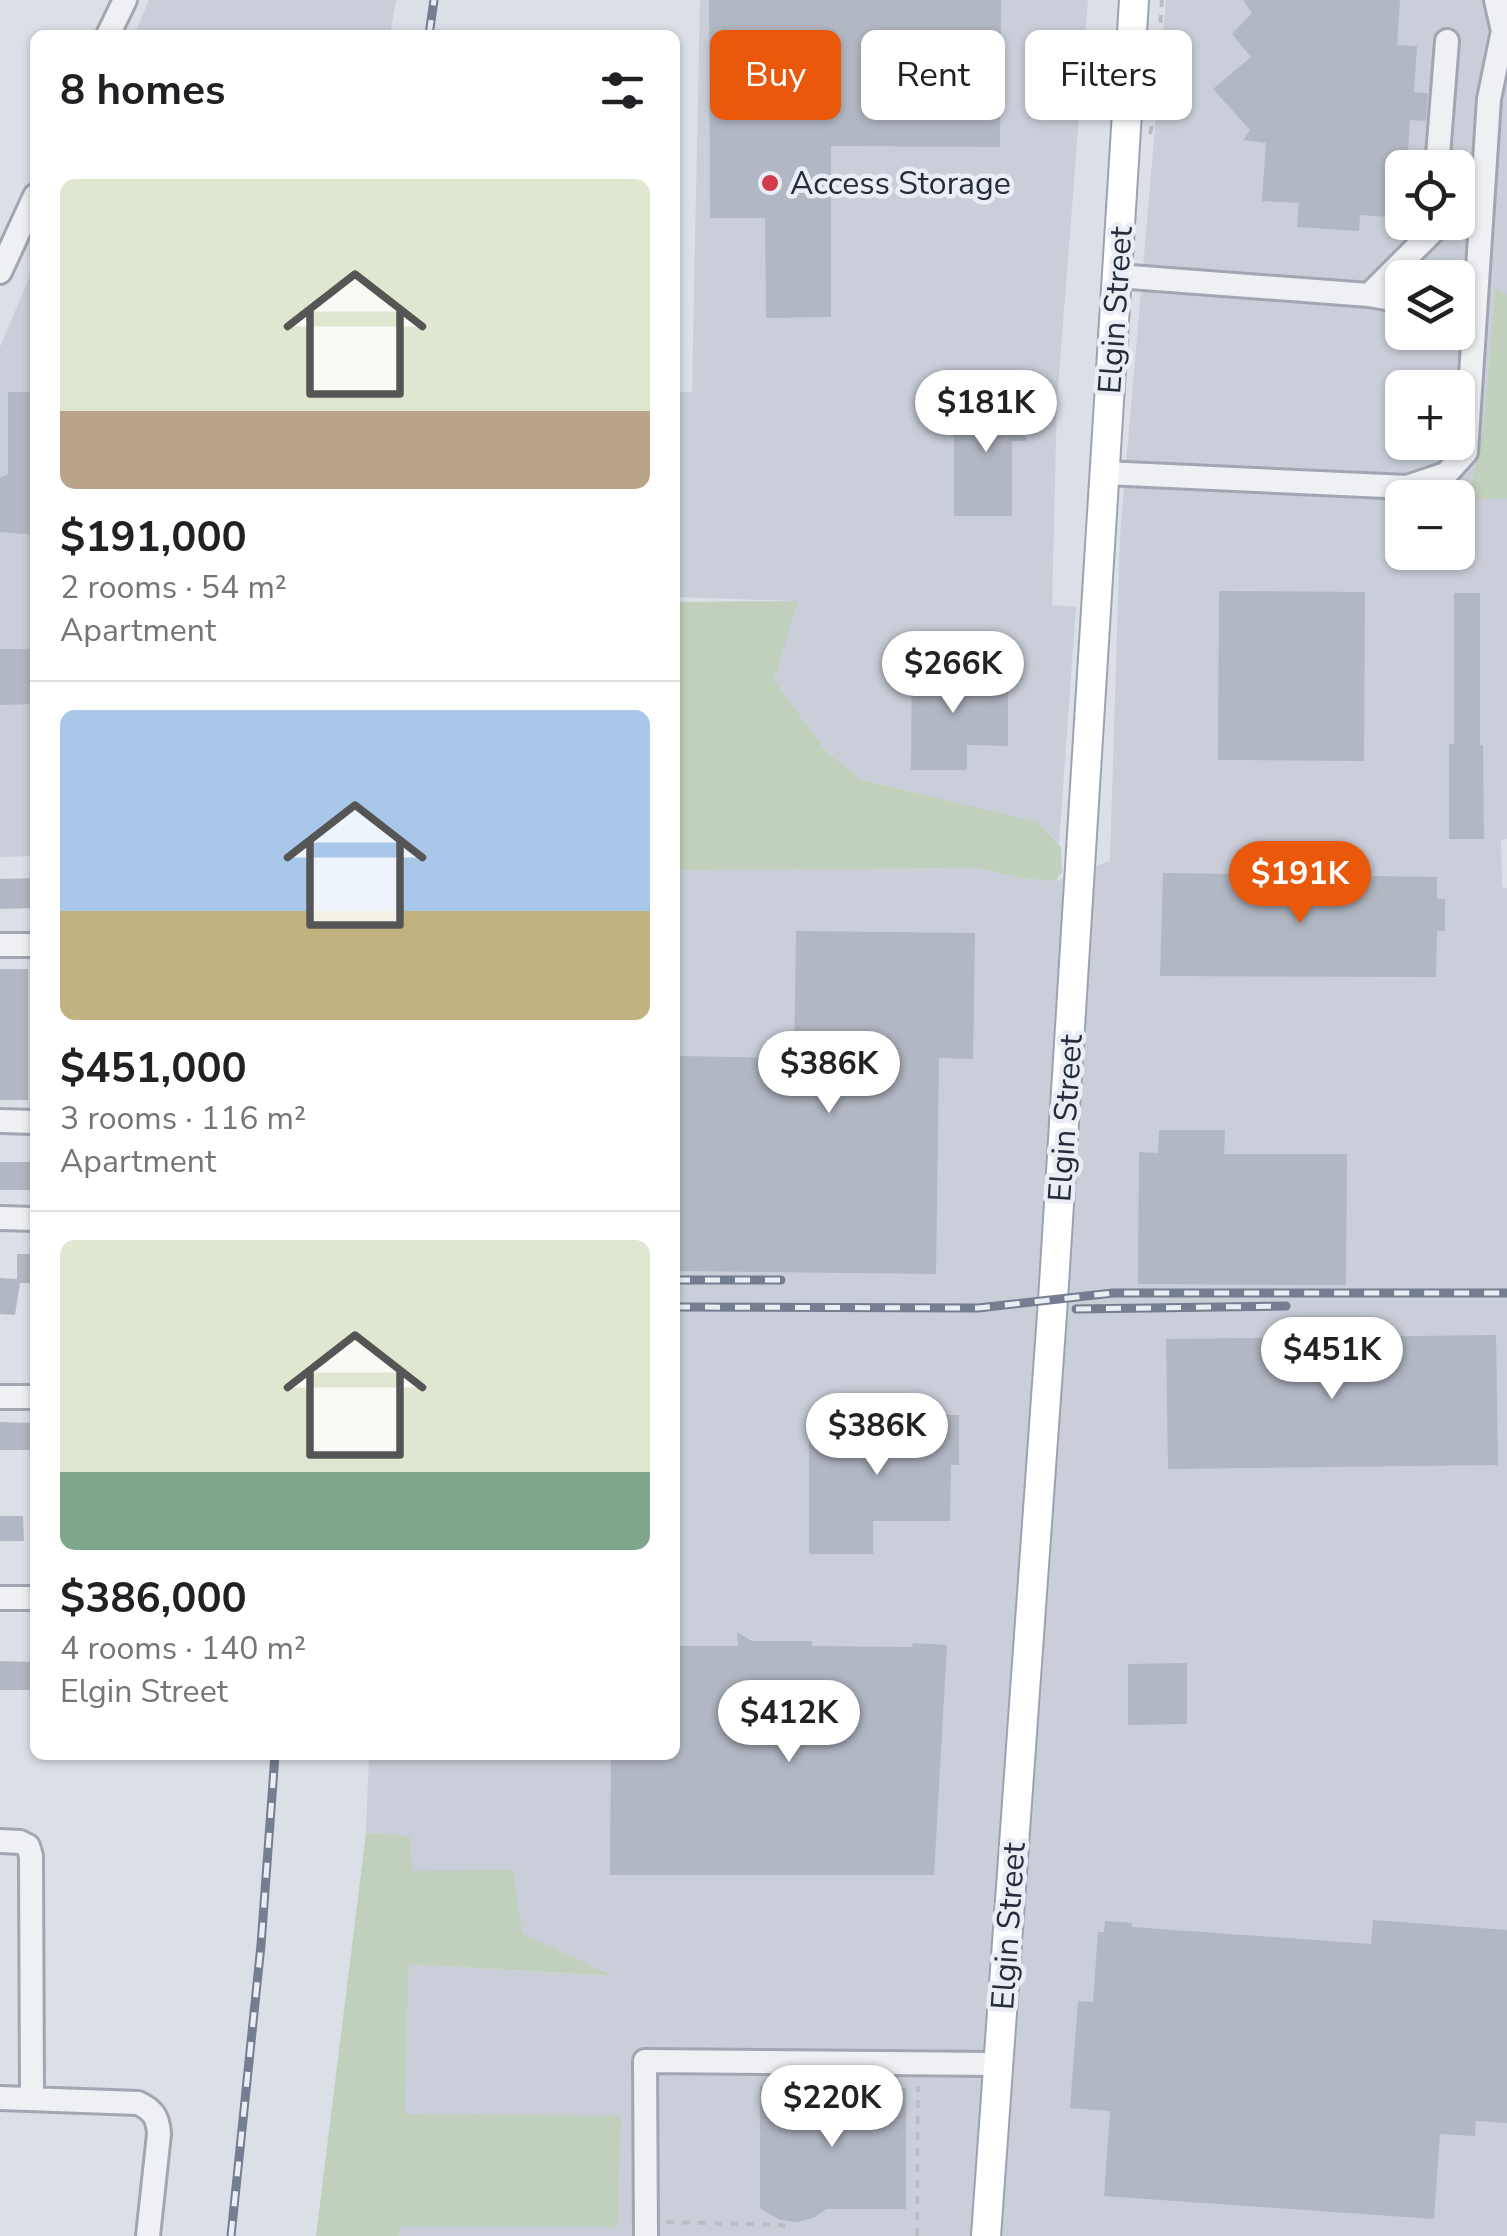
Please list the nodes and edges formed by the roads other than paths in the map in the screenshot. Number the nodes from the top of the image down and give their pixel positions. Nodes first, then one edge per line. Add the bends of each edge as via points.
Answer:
1 (125, 0) edge
2 (1134, 0) edge
3 (1496, 0) edge
4 (110, 30) edge
5 (1505, 30) edge
6 (1447, 41) dead end
7 (1438, 150) edge
8 (30, 207) edge
9 (1424, 240) edge
10 (1471, 260) edge
11 (0, 272) edge
12 (1117, 276) junction
13 (1369, 294) junction
14 (1385, 297) edge
15 (1466, 350) edge
16 (1105, 473) junction
17 (0, 945) edge
18 (30, 946) edge
19 (0, 1121) edge
20 (30, 1122) edge
21 (0, 1218) edge
22 (30, 1219) edge
23 (0, 1397) edge
24 (30, 1397) edge
25 (0, 1598) edge
26 (30, 1598) edge
27 (0, 1841) edge
28 (998, 2064) junction
29 (0, 2098) edge
30 (32, 2098) junction
31 (646, 2229) edge
32 (148, 2236) edge
33 (986, 2236) edge

1 - 4 street
2 - 12 main road, Elgin Street
3 - 5 street
5 - 10 street via 1488,99
6 - 7 street
8 - 11 street
9 - 13 street
12 - 13 street
12 - 16 main road, Elgin Street
13 - 14 street
15 - 16 street via 1466,452 1446,474 1407,487
16 - 28 main road, Elgin Street
17 - 18 street
19 - 20 street
21 - 22 street
23 - 24 street
25 - 26 street
27 - 30 street via 20,1842 31,1856
28 - 31 street via 645,2062
28 - 33 main road, Elgin Street
29 - 30 street
30 - 32 street via 138,2102 152,2109 159,2134

